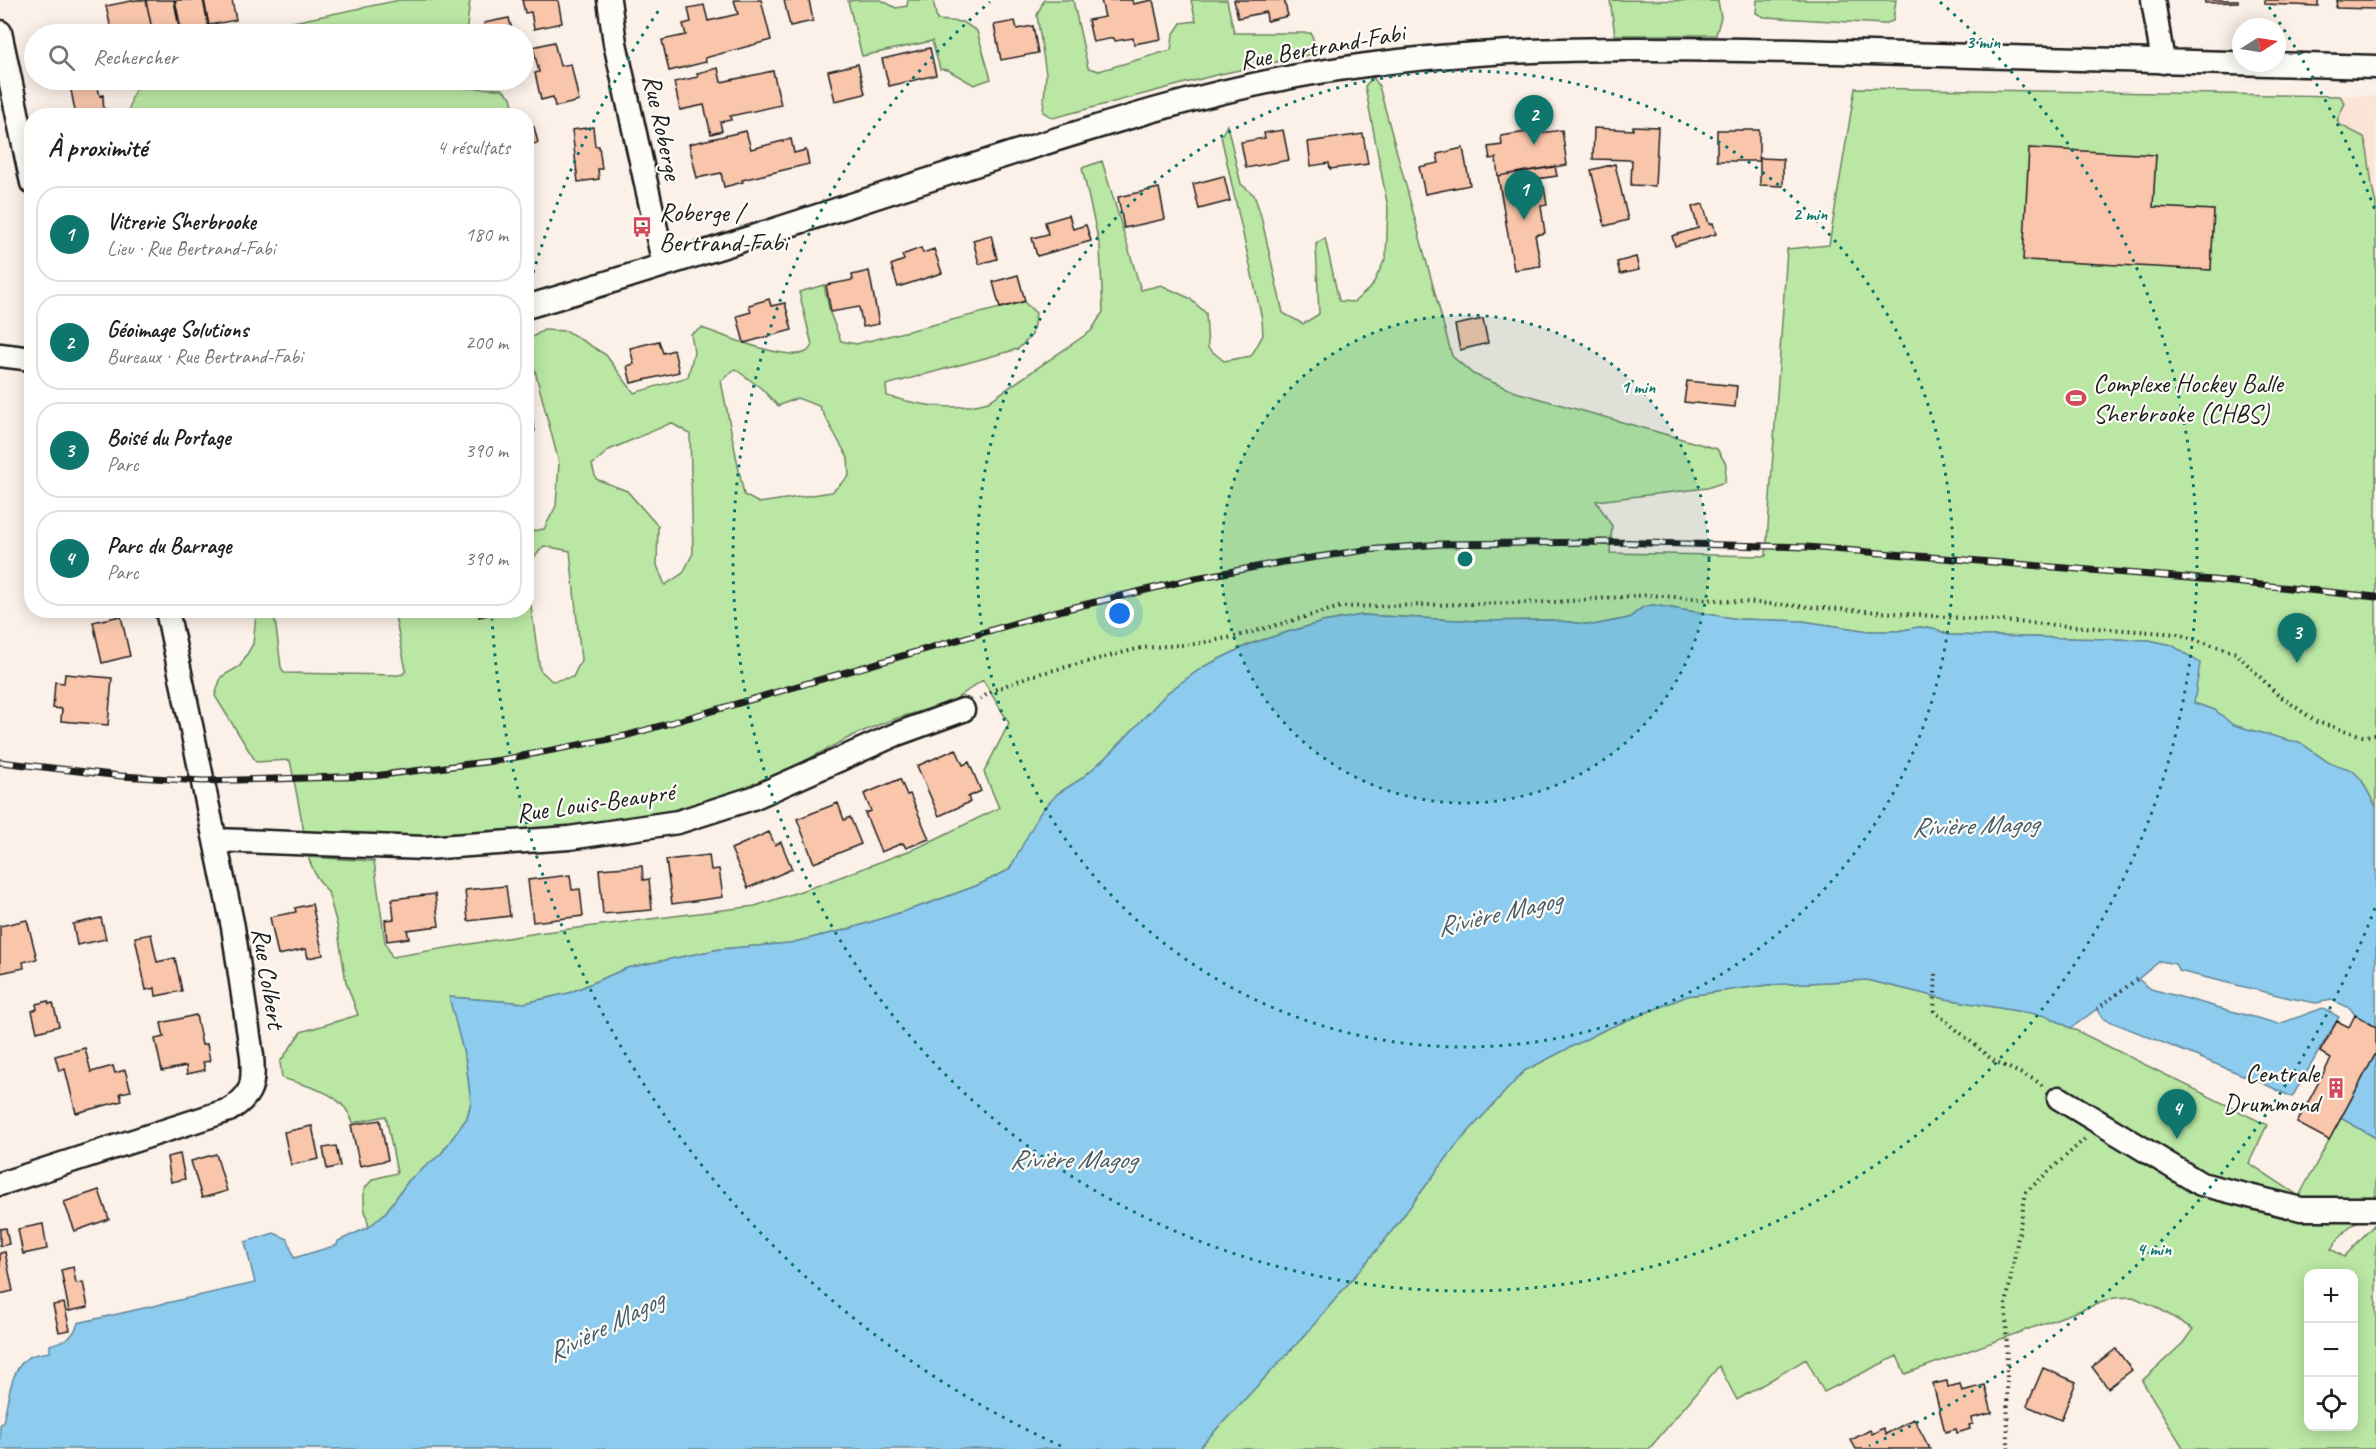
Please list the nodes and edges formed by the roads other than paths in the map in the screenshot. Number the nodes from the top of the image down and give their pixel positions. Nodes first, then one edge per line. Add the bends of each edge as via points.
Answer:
1 (609, 0) edge
2 (2153, 0) edge
3 (0, 32) edge
4 (2163, 62) junction
5 (2376, 67) edge
6 (24, 145) edge
7 (664, 265) junction
8 (534, 305) edge
9 (0, 356) edge
10 (24, 358) edge
11 (169, 618) edge
12 (963, 710) road end
13 (215, 840) junction
14 (2059, 1098) road end
15 (0, 1184) edge
16 (2376, 1209) edge

1 - 7 street, Rue Roberge
2 - 4 street
3 - 6 street
4 - 5 street, Rue Bertrand-Fabi
4 - 7 street, Rue Bertrand-Fabi via 1616,49 1501,52 1393,61 1260,84 1147,112
7 - 8 street, Rue Bertrand-Fabi
9 - 10 street
11 - 13 street, Rue Colbert
12 - 13 street, Rue Louis-Beaupré via 897,734 753,798 678,822 569,838 425,848
13 - 15 street, Rue Colbert via 247,1019 253,1075 250,1090 229,1110
14 - 16 street via 2201,1184 2301,1209

